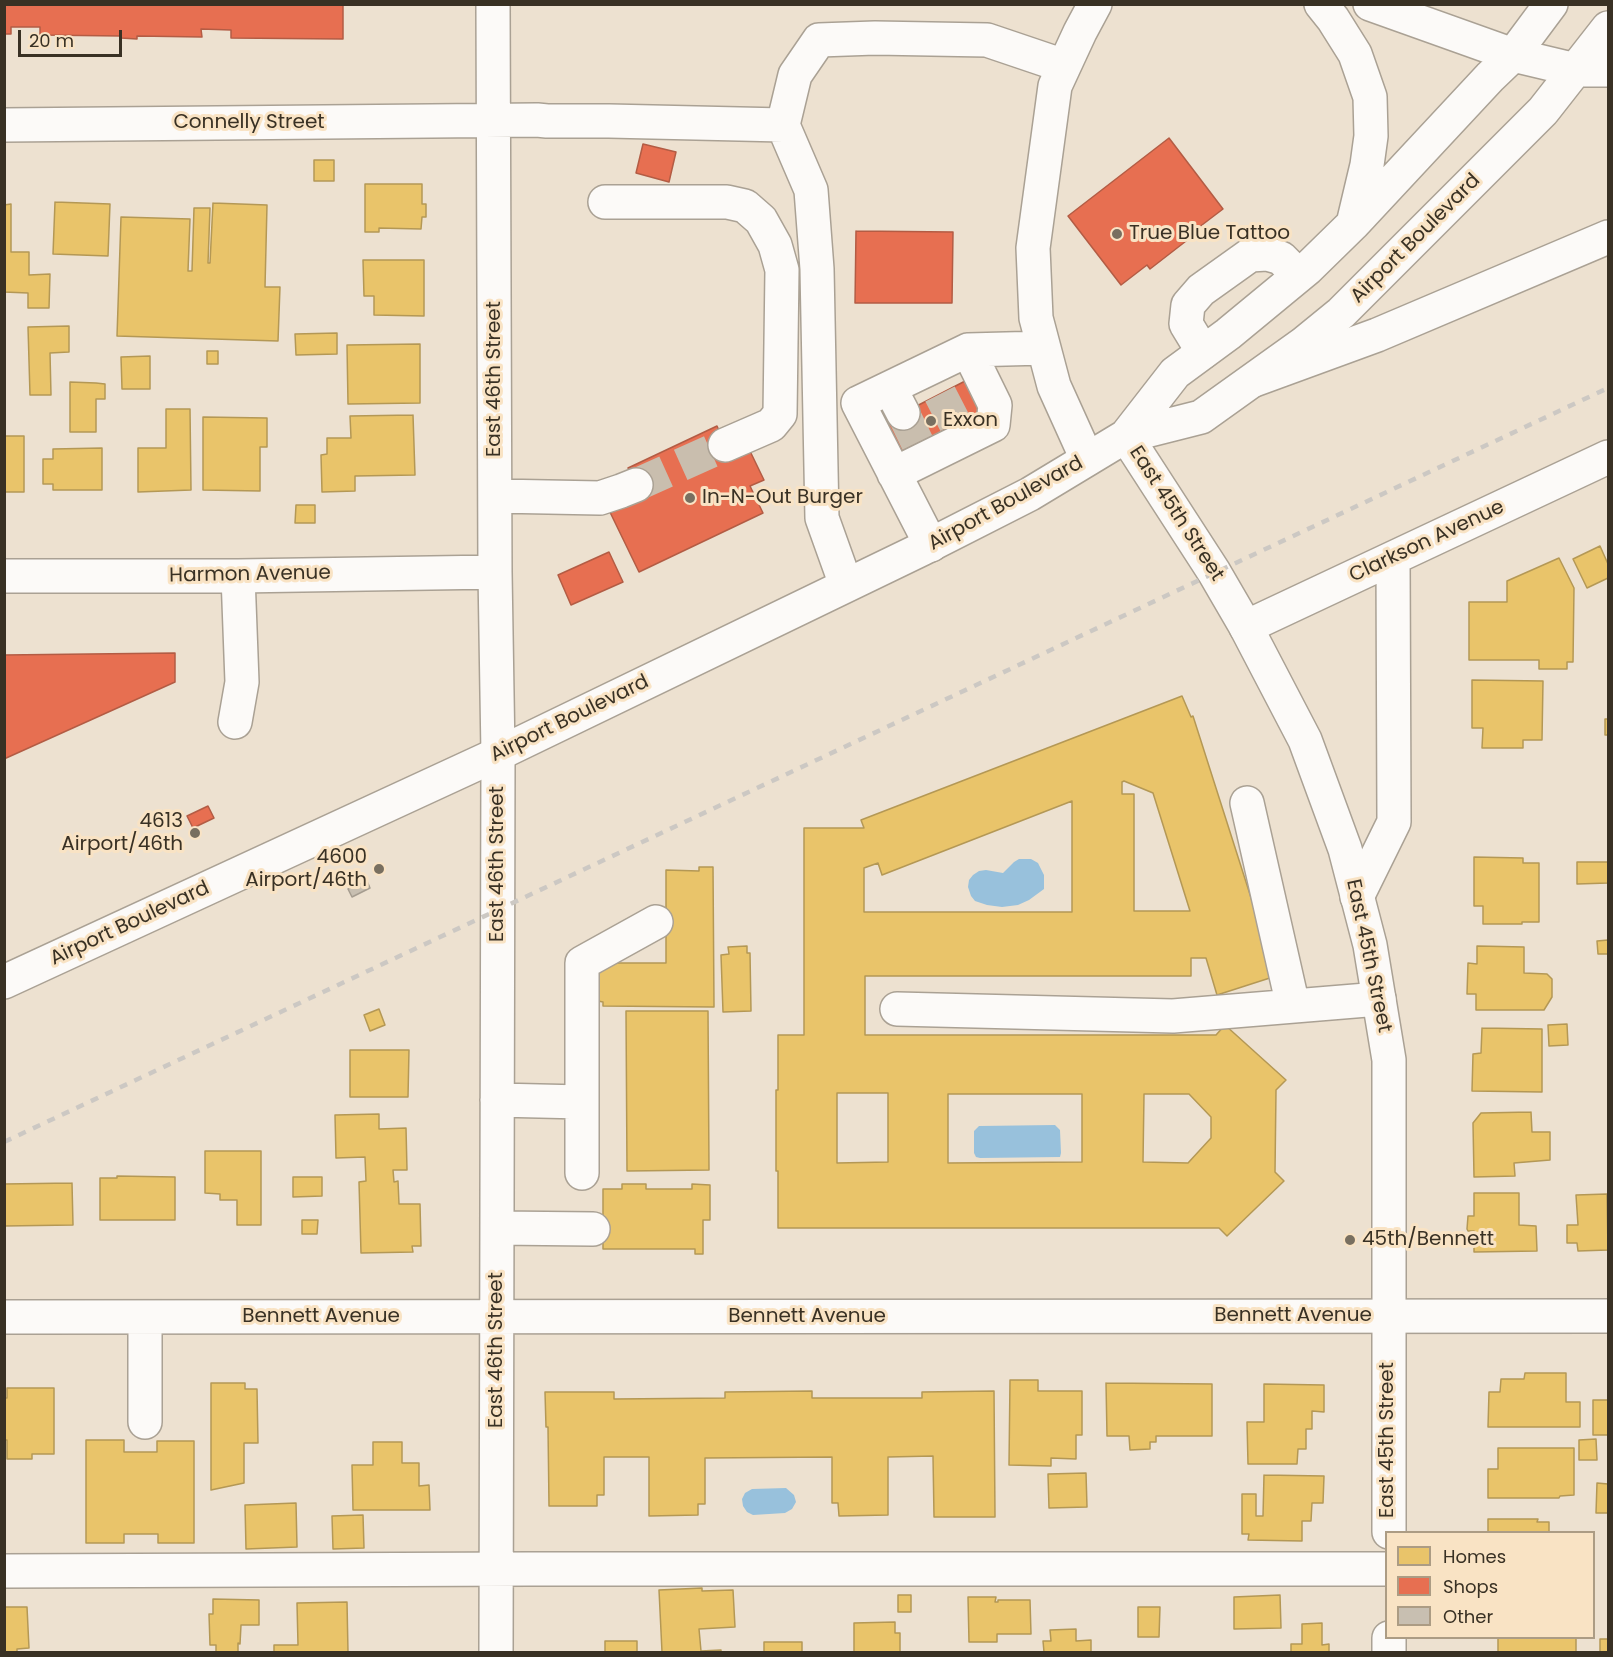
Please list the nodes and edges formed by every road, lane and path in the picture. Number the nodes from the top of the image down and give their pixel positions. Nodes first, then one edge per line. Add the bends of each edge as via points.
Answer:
1 (493, 4) edge
2 (1095, 4) edge
3 (1321, 4) edge
4 (1370, 4) edge
5 (1551, 4) edge
6 (1608, 28) edge
7 (1514, 56) junction
8 (1064, 66) junction
9 (1576, 70) junction
10 (1608, 70) edge
11 (494, 121) junction
12 (4, 125) edge
13 (783, 125) junction
14 (605, 202) dead end
15 (1353, 224) junction
16 (1608, 237) edge
17 (1298, 275) junction
18 (1044, 348) junction
19 (968, 350) junction
20 (1203, 352) junction
21 (1254, 380) junction
22 (1126, 436) junction
23 (725, 445) tunnel mouth
24 (1608, 457) edge
25 (1087, 459) junction
26 (894, 474) junction
27 (636, 485) tunnel mouth
28 (496, 496) junction
29 (931, 544) junction
30 (1393, 558) junction
31 (495, 572) junction
32 (4, 576) edge
33 (238, 576) junction
34 (846, 585) junction
35 (1246, 627) junction
36 (235, 722) dead end
37 (498, 754) junction
38 (1247, 803) dead end
39 (1357, 897) junction
40 (656, 922) dead end
41 (4, 982) edge
42 (1379, 999) junction
43 (1293, 1006) junction
44 (897, 1009) dead end
45 (497, 1100) junction
46 (582, 1102) junction
47 (582, 1173) dead end
48 (497, 1228) junction
49 (593, 1229) dead end
50 (1388, 1316) junction
51 (1608, 1316) edge
52 (4, 1317) edge
53 (145, 1317) junction
54 (497, 1317) junction
55 (144, 1422) dead end
56 (1389, 1531) edge
57 (497, 1569) junction
58 (1385, 1569) edge
59 (4, 1571) edge
60 (496, 1653) edge

1 - 11 main road, East 46th Street
2 - 8 main road
3 - 15 main road via 1354,54 1370,97 1371,136
4 - 7 main road
5 - 7 main road, Airport Boulevard
6 - 9 main road, Airport Boulevard
7 - 9 main road
7 - 15 main road, Airport Boulevard
8 - 13 main road via 987,40 819,40 795,75
8 - 18 main road via 1054,86 1034,248 1036,318
9 - 10 main road
9 - 21 main road, Airport Boulevard via 1543,111 1341,313
11 - 12 main road, Connelly Street
11 - 13 main road, Connelly Street
11 - 28 main road, East 46th Street
13 - 34 main road via 811,190 817,269 822,518
14 - 23 main road via 727,202 745,206 761,220 775,245 782,270 780,414 771,425
15 - 17 main road, Airport Boulevard
16 - 21 main road via 1377,335
17 - 20 main road, Airport Boulevard
17 - 20 main road via 1281,258 1250,255 1201,290 1188,305 1186,324
18 - 19 main road
18 - 25 main road via 1054,386
19 - 26 main road via 995,405 993,425 961,434
19 - 26 main road via 934,382 896,401 858,403
20 - 22 main road, Airport Boulevard via 1175,373
21 - 22 main road, Airport Boulevard via 1201,417
22 - 25 main road, Airport Boulevard
22 - 35 main road, East 45th Street
24 - 30 main road, Clarkson Avenue
25 - 29 main road, Airport Boulevard via 1030,494
26 - 29 main road
27 - 28 main road via 600,498
28 - 31 main road, East 46th Street
29 - 34 main road, Airport Boulevard
30 - 35 main road, Clarkson Avenue
30 - 39 main road via 1394,822
31 - 33 main road, Harmon Avenue
31 - 37 main road, East 46th Street
32 - 33 main road, Harmon Avenue
33 - 36 main road via 242,682
34 - 37 main road, Airport Boulevard
35 - 39 main road, East 45th Street via 1305,740 1345,849
37 - 41 main road, Airport Boulevard
37 - 45 main road, East 46th Street
38 - 43 main road
39 - 42 main road, East 45th Street
40 - 46 main road via 582,963
42 - 43 main road
42 - 50 main road, East 45th Street via 1389,1060
43 - 44 main road via 1173,1016
45 - 46 main road
45 - 48 main road, East 46th Street
46 - 47 main road
48 - 49 main road
48 - 54 main road, East 46th Street
50 - 51 main road, Bennett Avenue
50 - 54 main road, Bennett Avenue
50 - 56 main road, East 45th Street
52 - 53 main road, Bennett Avenue
53 - 54 main road, Bennett Avenue
53 - 55 main road
54 - 57 main road, East 46th Street
57 - 58 main road
57 - 59 main road
57 - 60 main road, East 46th Street

